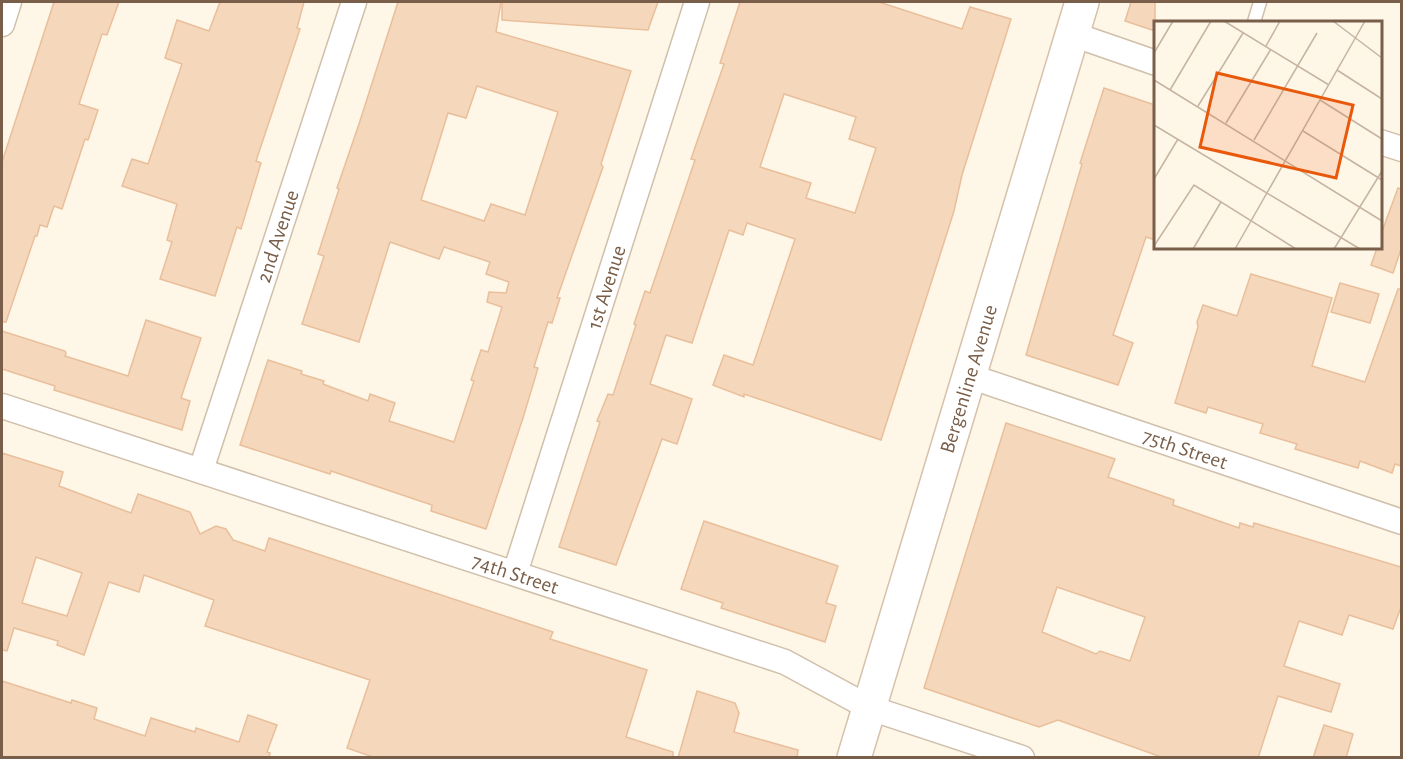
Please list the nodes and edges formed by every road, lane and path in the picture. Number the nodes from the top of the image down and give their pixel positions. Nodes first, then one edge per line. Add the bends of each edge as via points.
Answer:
1 (9, 2) edge
2 (354, 2) edge
3 (697, 2) edge
4 (1082, 2) edge
5 (1260, 2) edge
6 (1254, 21) edge
7 (2, 24) edge
8 (1072, 34) junction
9 (1154, 63) edge
10 (1382, 143) edge
11 (1401, 149) edge
12 (969, 376) junction
13 (2, 406) edge
14 (201, 470) junction
15 (1401, 522) edge
16 (515, 573) junction
17 (870, 708) junction
18 (854, 758) edge
19 (1022, 758) edge

1 - 7 street
2 - 14 street, 2nd Avenue
3 - 16 street, 1st Avenue
4 - 8 street, Bergenline Avenue
5 - 6 lane
8 - 9 street
8 - 12 street, Bergenline Avenue
10 - 11 street
12 - 15 street, 75th Street
12 - 17 street, Bergenline Avenue
13 - 14 street, 74th Street
14 - 16 street, 74th Street
16 - 17 street, 74th Street via 785,662
17 - 18 street, Bergenline Avenue
17 - 19 street, 74th Street

